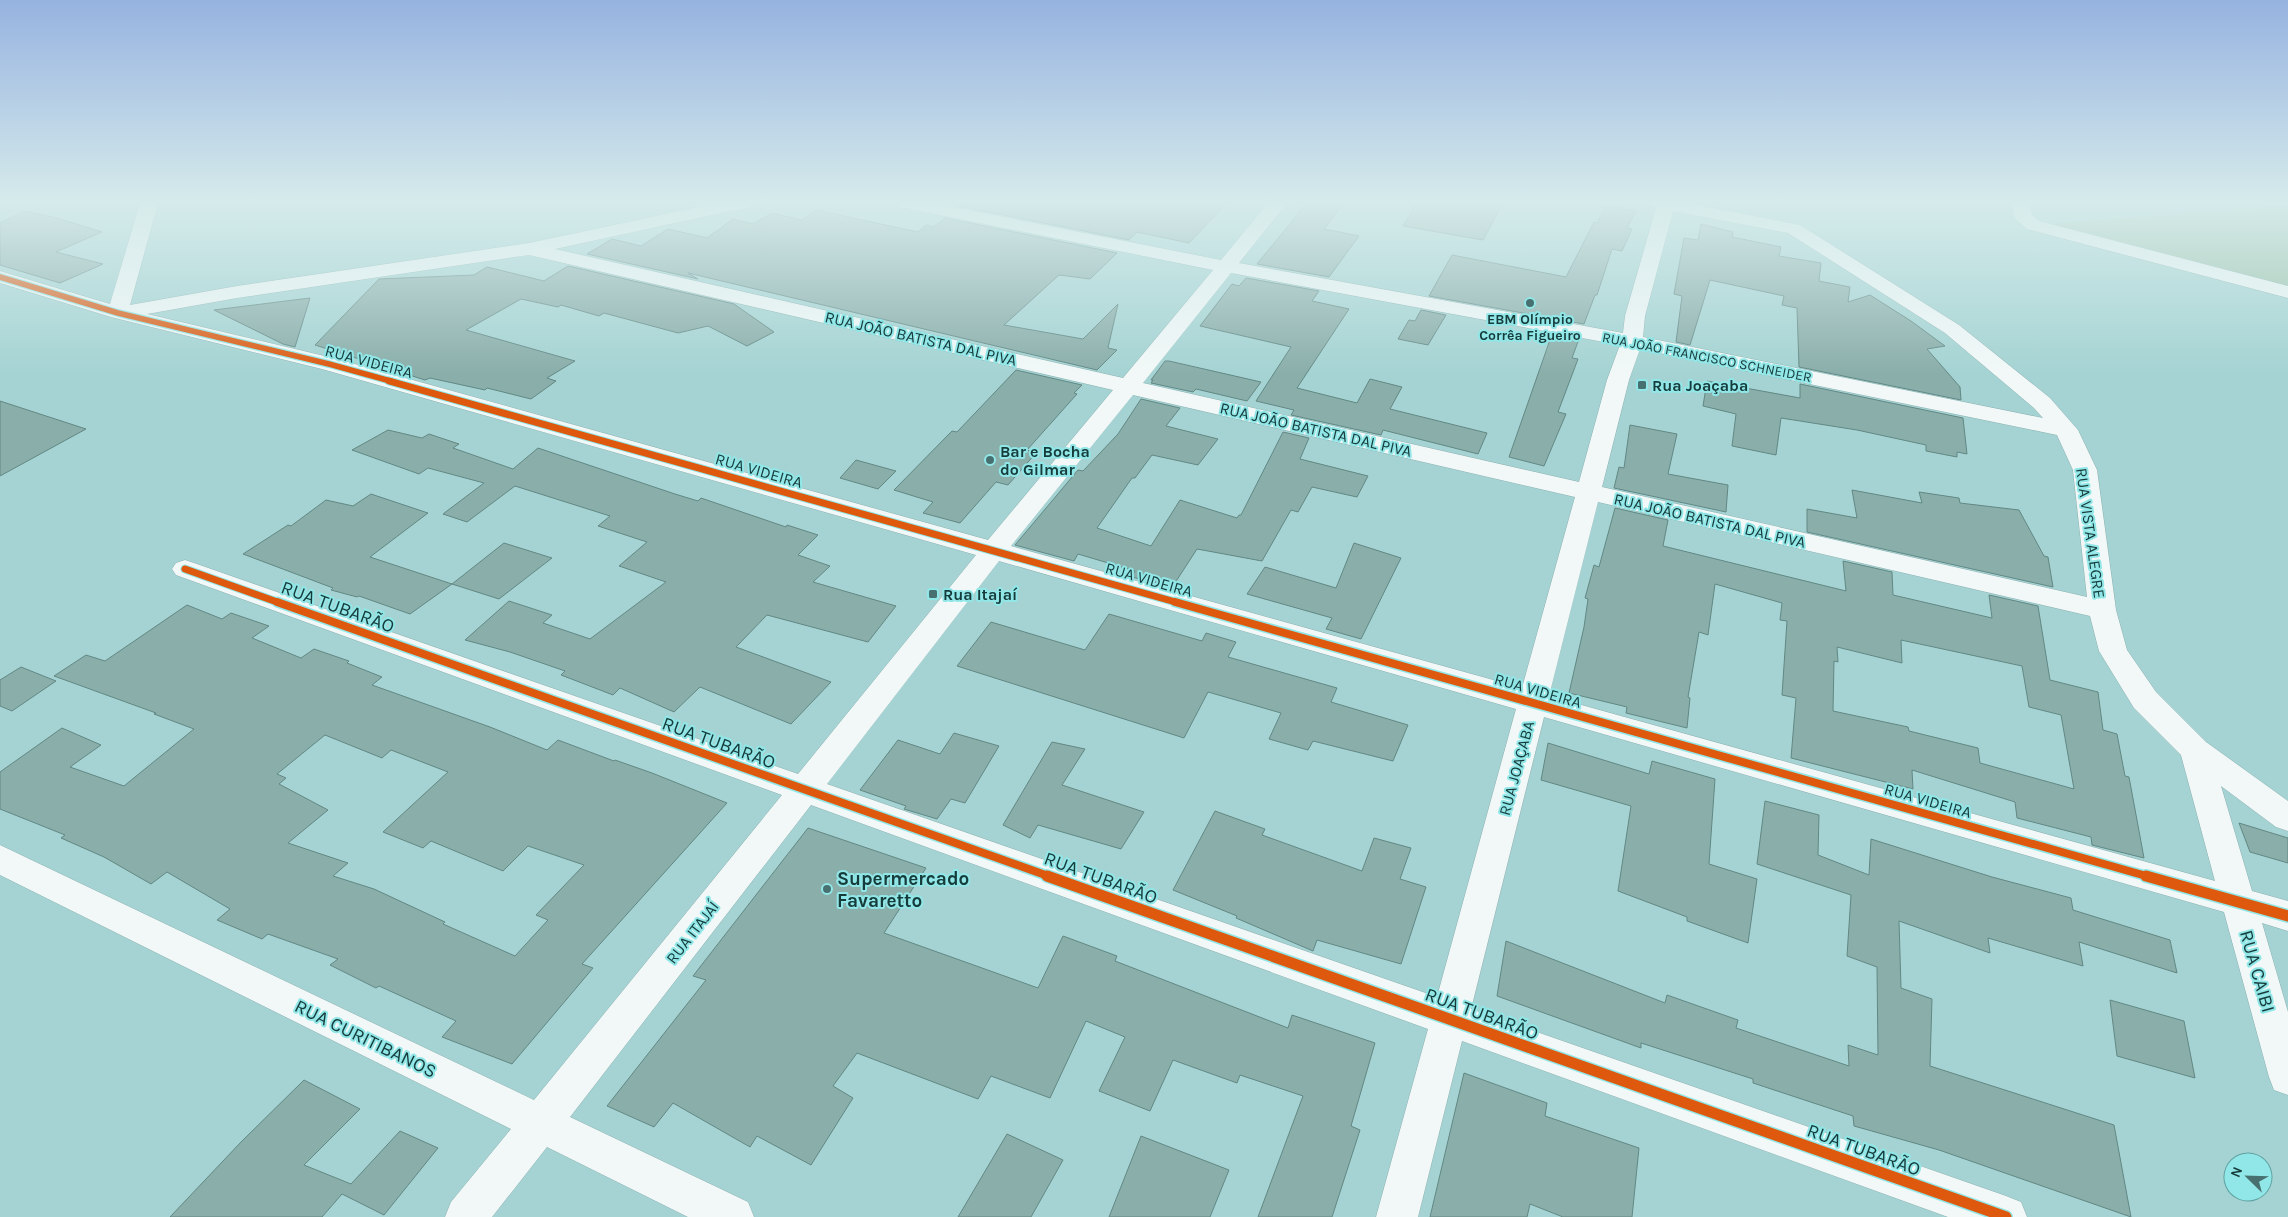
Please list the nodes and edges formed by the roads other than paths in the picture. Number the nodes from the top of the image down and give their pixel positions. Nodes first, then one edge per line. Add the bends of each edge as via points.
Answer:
1 (133, 260) edge
2 (456, 260) edge
3 (576, 260) edge
4 (1192, 260) edge
5 (1234, 260) edge
6 (1649, 260) edge
7 (1843, 260) edge
8 (2165, 260) edge
9 (1228, 267) junction
10 (0, 277) edge
11 (2288, 292) edge
12 (118, 313) junction
13 (1632, 342) junction
14 (1130, 386) junction
15 (2066, 430) junction
16 (1588, 492) junction
17 (994, 550) junction
18 (185, 569) dead end
19 (2102, 610) junction
20 (1533, 702) junction
21 (2195, 750) junction
22 (805, 789) junction
23 (2288, 818) edge
24 (0, 859) edge
25 (2238, 902) junction
26 (2288, 916) edge
27 (1449, 1019) junction
28 (2288, 1077) edge
29 (541, 1123) junction
30 (466, 1217) edge
31 (733, 1217) edge
32 (1397, 1217) edge
33 (2006, 1217) edge

1 - 12 street
2 - 12 street
3 - 14 street, RUA JOÃO BATISTA DAL PIVA
4 - 9 street, RUA JOÃO FRANCISCO SCHNEIDER
5 - 9 street, RUA ITAJAÍ
6 - 13 street, RUA JOAÇABA
7 - 15 street, RUA VISTA ALEGRE via 1952,328 2042,403
8 - 11 street
9 - 13 street, RUA JOÃO FRANCISCO SCHNEIDER
9 - 14 street, RUA ITAJAÍ
10 - 12 street, RUA VIDEIRA
12 - 17 street, RUA VIDEIRA via 329,364
13 - 15 street, RUA JOÃO FRANCISCO SCHNEIDER
13 - 16 street, RUA JOAÇABA via 1618,380
14 - 16 street, RUA JOÃO BATISTA DAL PIVA
14 - 17 street, RUA ITAJAÍ
15 - 19 street, RUA VISTA ALEGRE via 2085,470
16 - 19 street, RUA JOÃO BATISTA DAL PIVA
16 - 20 street, RUA JOAÇABA
17 - 20 street, RUA VIDEIRA
17 - 22 street, RUA ITAJAÍ
18 - 22 street, RUA TUBARÃO
19 - 21 street, RUA VISTA ALEGRE via 2113,652 2145,700
20 - 25 street, RUA VIDEIRA
20 - 27 street, RUA JOAÇABA
21 - 23 street, RUA VISTA ALEGRE
21 - 25 street, RUA CAIBI
22 - 27 street, RUA TUBARÃO
22 - 29 street, RUA ITAJAÍ
24 - 29 street, RUA CURITIBANOS
25 - 26 street, RUA VIDEIRA
25 - 28 street, RUA CAIBI
27 - 32 street, RUA JOAÇABA
27 - 33 street, RUA TUBARÃO
29 - 30 street, RUA ITAJAÍ
29 - 31 street, RUA CURITIBANOS

